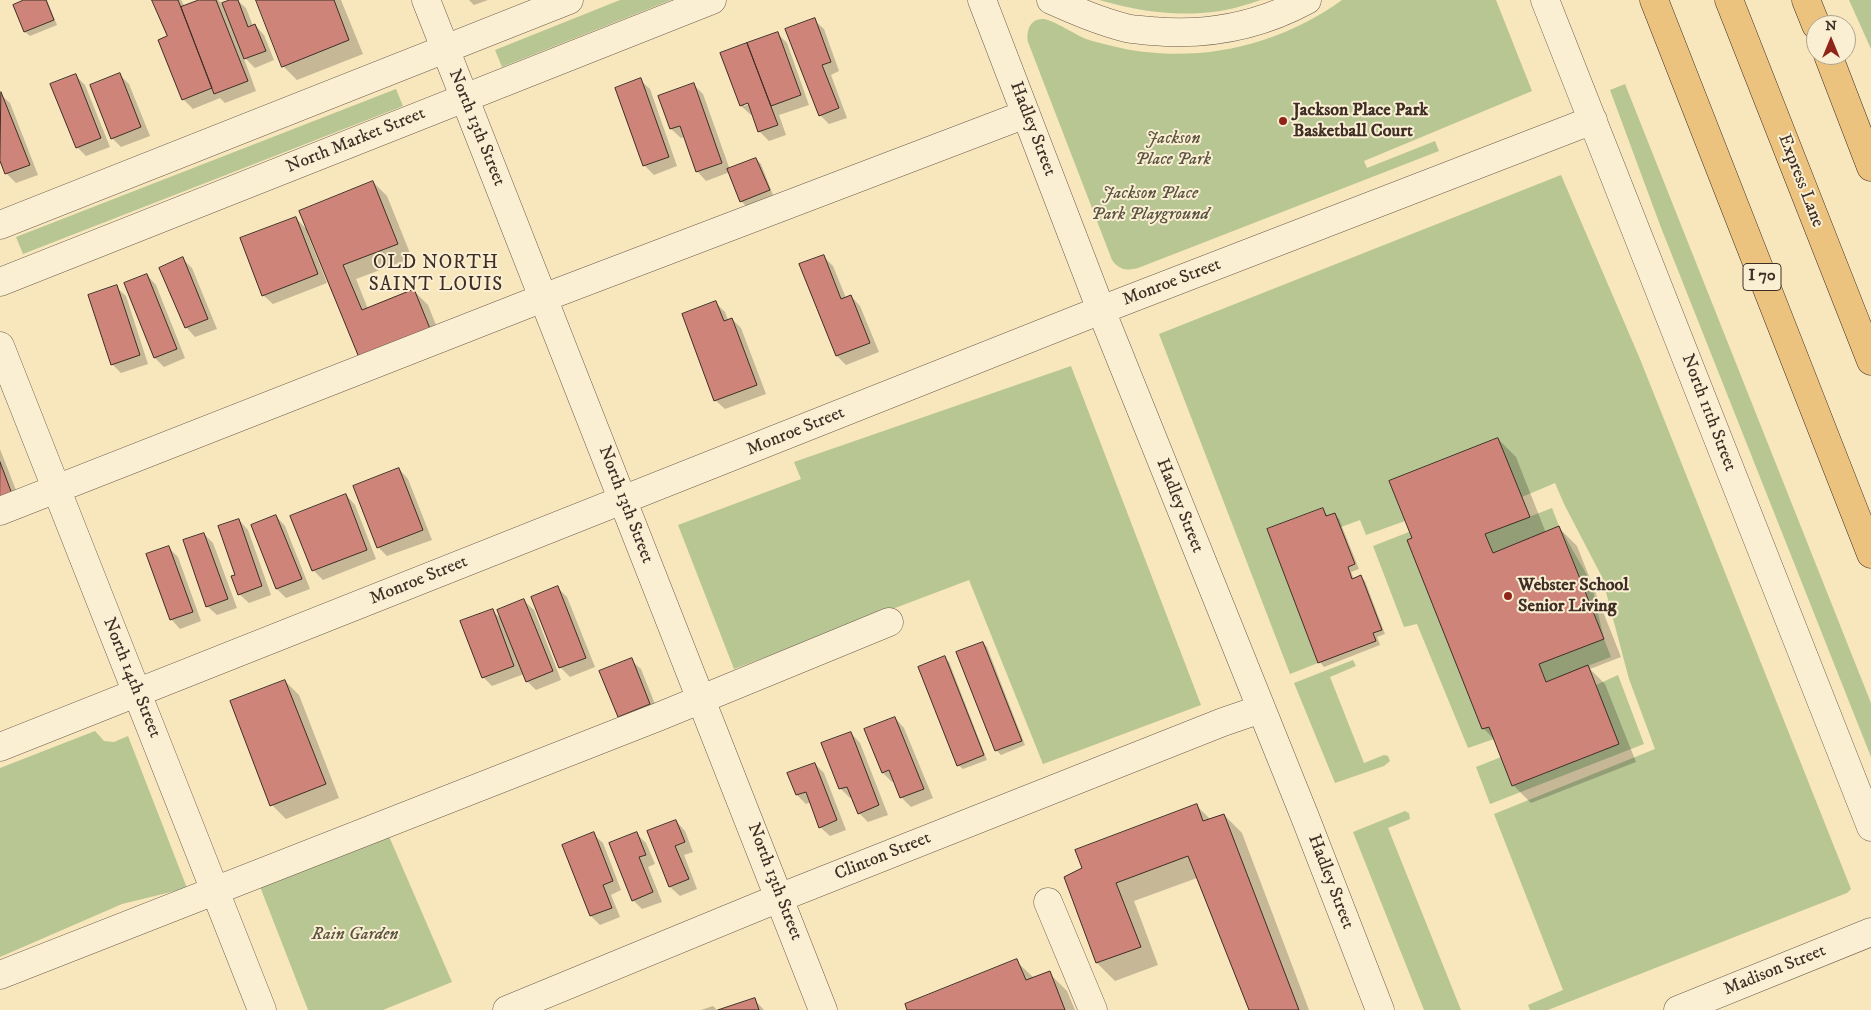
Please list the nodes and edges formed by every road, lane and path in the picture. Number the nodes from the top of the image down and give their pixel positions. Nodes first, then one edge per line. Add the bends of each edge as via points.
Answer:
1 (426, 0) edge
2 (569, 0) edge
3 (712, 0) edge
4 (982, 0) edge
5 (1051, 0) edge
6 (1307, 0) edge
7 (1545, 0) edge
8 (1654, 0) edge
9 (1729, 0) edge
10 (1806, 0) edge
11 (1812, 15) edge
12 (445, 49) junction
13 (1832, 65) edge
14 (464, 98) junction
15 (1026, 114) junction
16 (1592, 120) junction
17 (1871, 168) edge
18 (0, 225) edge
19 (0, 282) edge
20 (543, 298) junction
21 (1101, 310) junction
22 (0, 346) edge
23 (1871, 361) edge
24 (56, 489) junction
25 (624, 500) junction
26 (0, 511) edge
27 (1871, 554) edge
28 (889, 622) dead end
29 (137, 693) junction
30 (702, 699) junction
31 (1261, 709) junction
32 (0, 747) edge
33 (1871, 827) edge
34 (214, 890) junction
35 (779, 898) junction
36 (1048, 902) dead end
37 (1871, 932) edge
38 (0, 975) edge
39 (541, 1004) edge
40 (262, 1010) edge
41 (507, 1010) edge
42 (823, 1010) edge
43 (1094, 1010) edge
44 (1380, 1010) edge
45 (1678, 1010) edge

1 - 12 street, North 13th Street
2 - 12 street
3 - 14 street, North Market Street
4 - 15 street, Hadley Street
5 - 6 street via 1082,14 1128,28 1173,33 1218,31 1263,19
7 - 16 street, North 11th Street
8 - 27 highway, I 70
9 - 23 highway, Express Lane
10 - 11 highway
12 - 14 street, North 13th Street
12 - 18 street
13 - 17 highway
14 - 19 street, North Market Street
14 - 20 street, North 13th Street
15 - 20 street
15 - 21 street, Hadley Street
16 - 21 street, Monroe Street
16 - 33 street, North 11th Street
20 - 24 street
20 - 25 street, North 13th Street
21 - 25 street, Monroe Street
21 - 31 street, Hadley Street
22 - 24 street, North 14th Street
24 - 26 street
24 - 29 street, North 14th Street
25 - 29 street, Monroe Street
25 - 30 street, North 13th Street
28 - 30 street
29 - 32 street, Monroe Street
29 - 34 street, North 14th Street
30 - 34 street
30 - 35 street, North 13th Street
31 - 35 street, Clinton Street
31 - 44 street, Hadley Street
34 - 38 street
34 - 40 street, North 14th Street
35 - 39 street, Clinton Street
35 - 42 street, North 13th Street
36 - 43 street
37 - 45 street, Madison Street
39 - 41 street, Clinton Street

